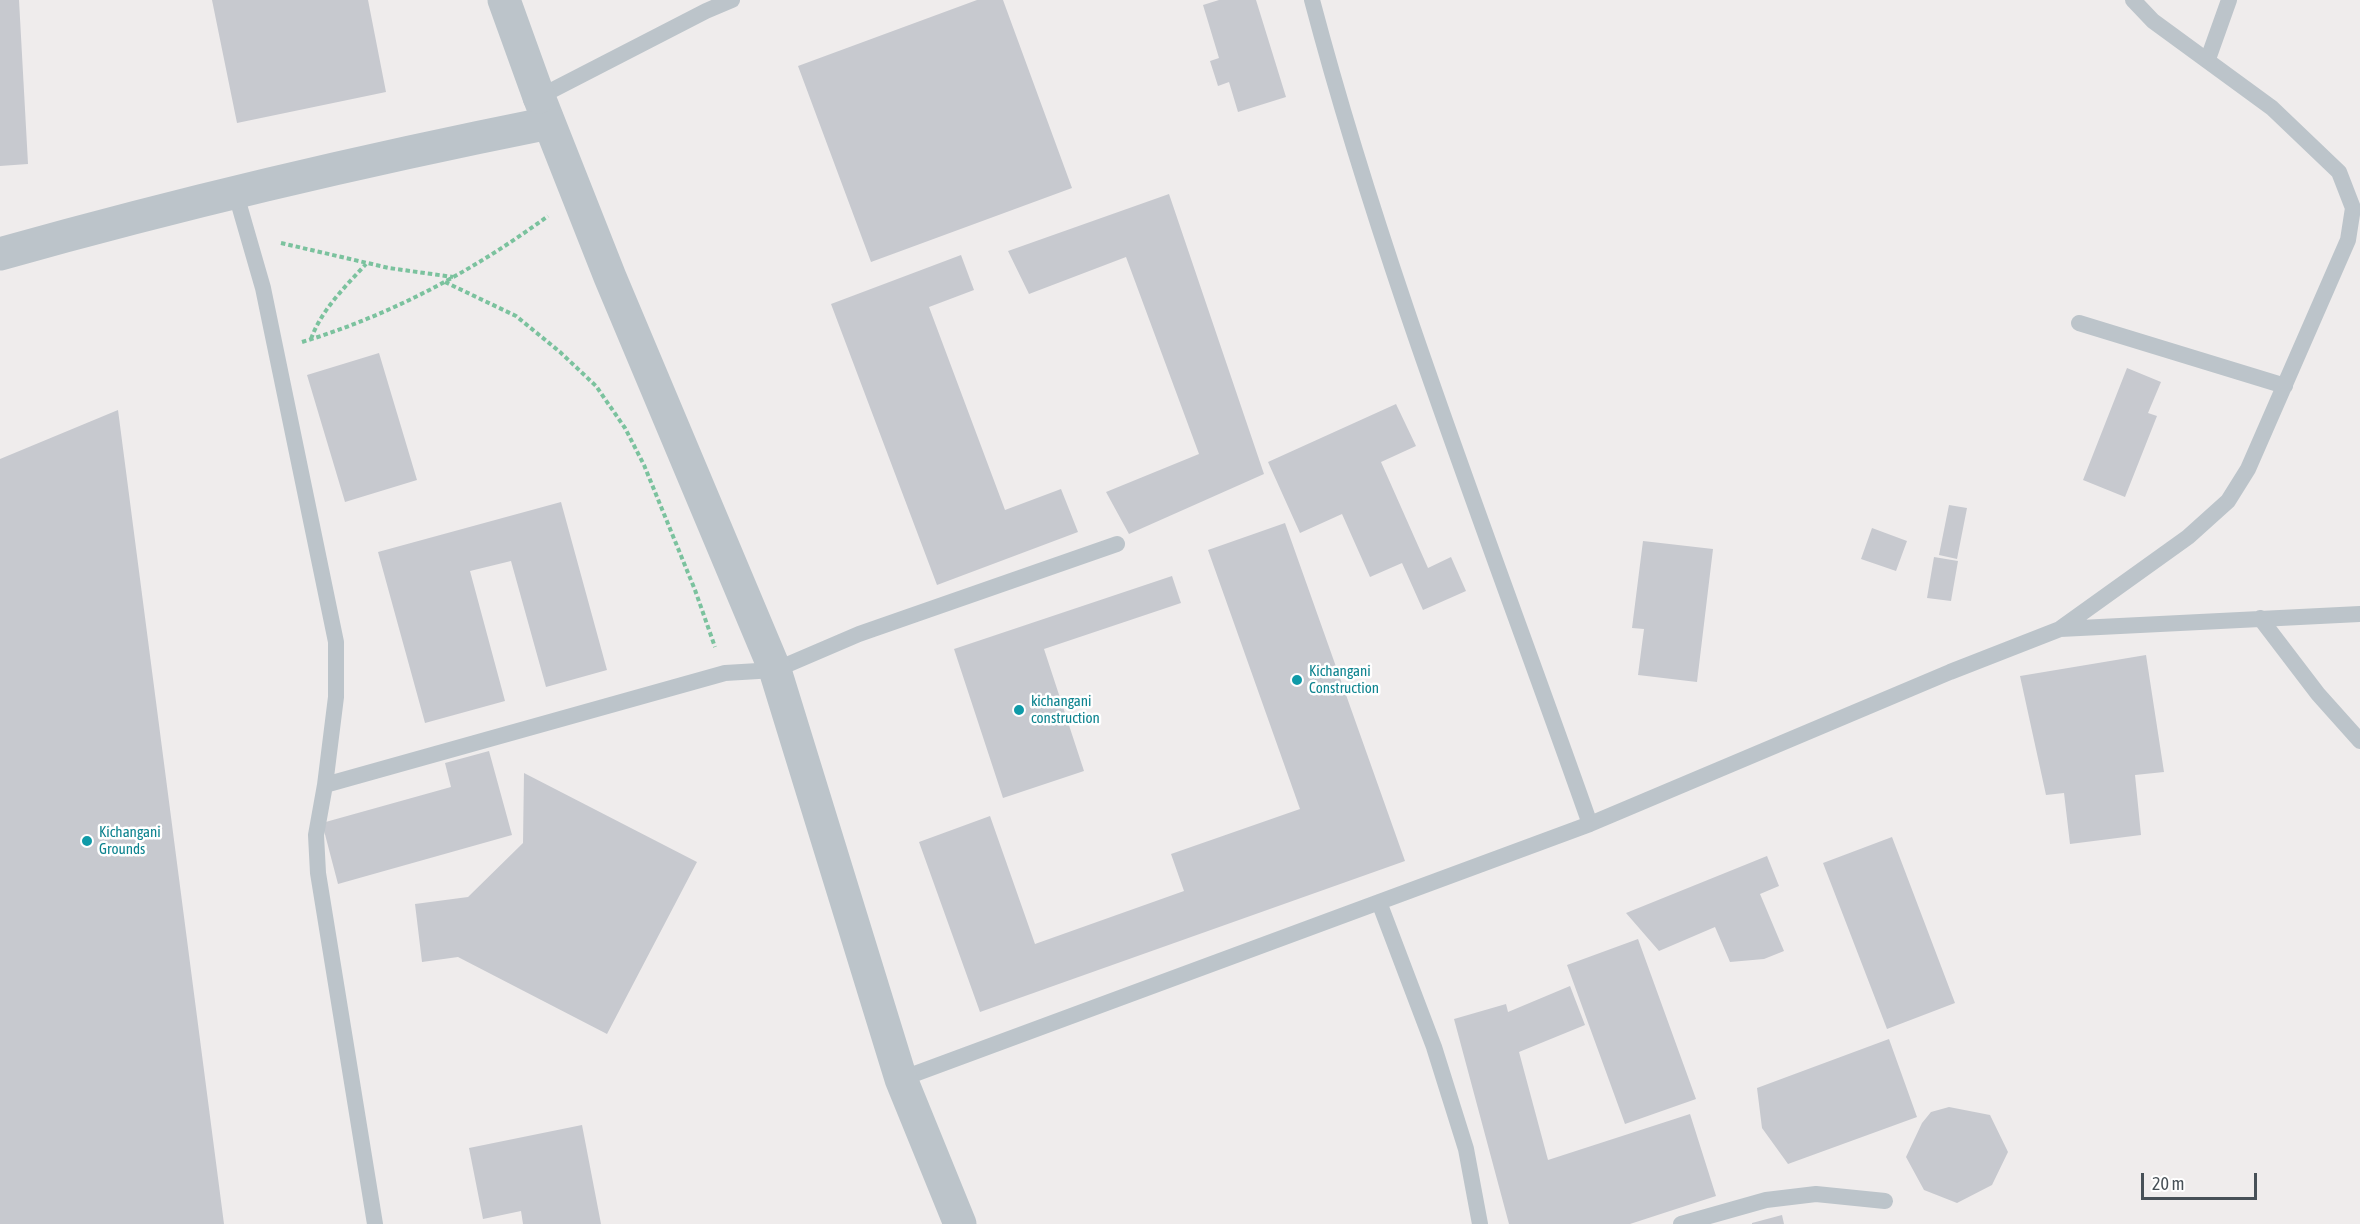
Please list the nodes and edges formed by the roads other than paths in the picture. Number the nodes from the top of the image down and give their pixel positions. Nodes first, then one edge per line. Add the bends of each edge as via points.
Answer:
1 (504, 0) edge
2 (732, 0) edge
3 (1312, 0) edge
4 (2133, 0) edge
5 (2229, 0) edge
6 (2208, 59) junction
7 (544, 110) junction
8 (235, 191) junction
9 (0, 254) edge
10 (2079, 323) dead end
11 (2285, 386) junction
12 (1117, 544) dead end
13 (2360, 614) edge
14 (2260, 618) junction
15 (2060, 629) junction
16 (775, 670) junction
17 (2360, 741) edge
18 (325, 785) junction
19 (1590, 824) junction
20 (1379, 902) junction
21 (901, 1080) junction
22 (1885, 1201) dead end
23 (375, 1224) edge
24 (960, 1224) edge
25 (1480, 1224) edge
26 (1681, 1224) edge

1 - 7 street
2 - 7 lane via 706,11
3 - 19 lane via 1337,94 1422,356
4 - 6 lane via 2153,21
5 - 6 lane
6 - 11 lane via 2272,108 2339,172 2353,208 2348,240
7 - 8 street via 420,148
7 - 16 street
8 - 9 street
8 - 18 lane via 263,288 336,642 336,697
10 - 11 lane
11 - 15 lane via 2248,469 2228,501 2188,537
12 - 16 lane via 859,634
13 - 14 lane
14 - 15 lane
14 - 17 lane
15 - 19 lane
16 - 18 lane via 725,673
16 - 21 street
18 - 23 lane via 316,835 318,873
19 - 20 lane
20 - 21 lane
20 - 25 lane via 1430,1037 1466,1149
21 - 24 street
22 - 26 lane via 1816,1194 1766,1200

